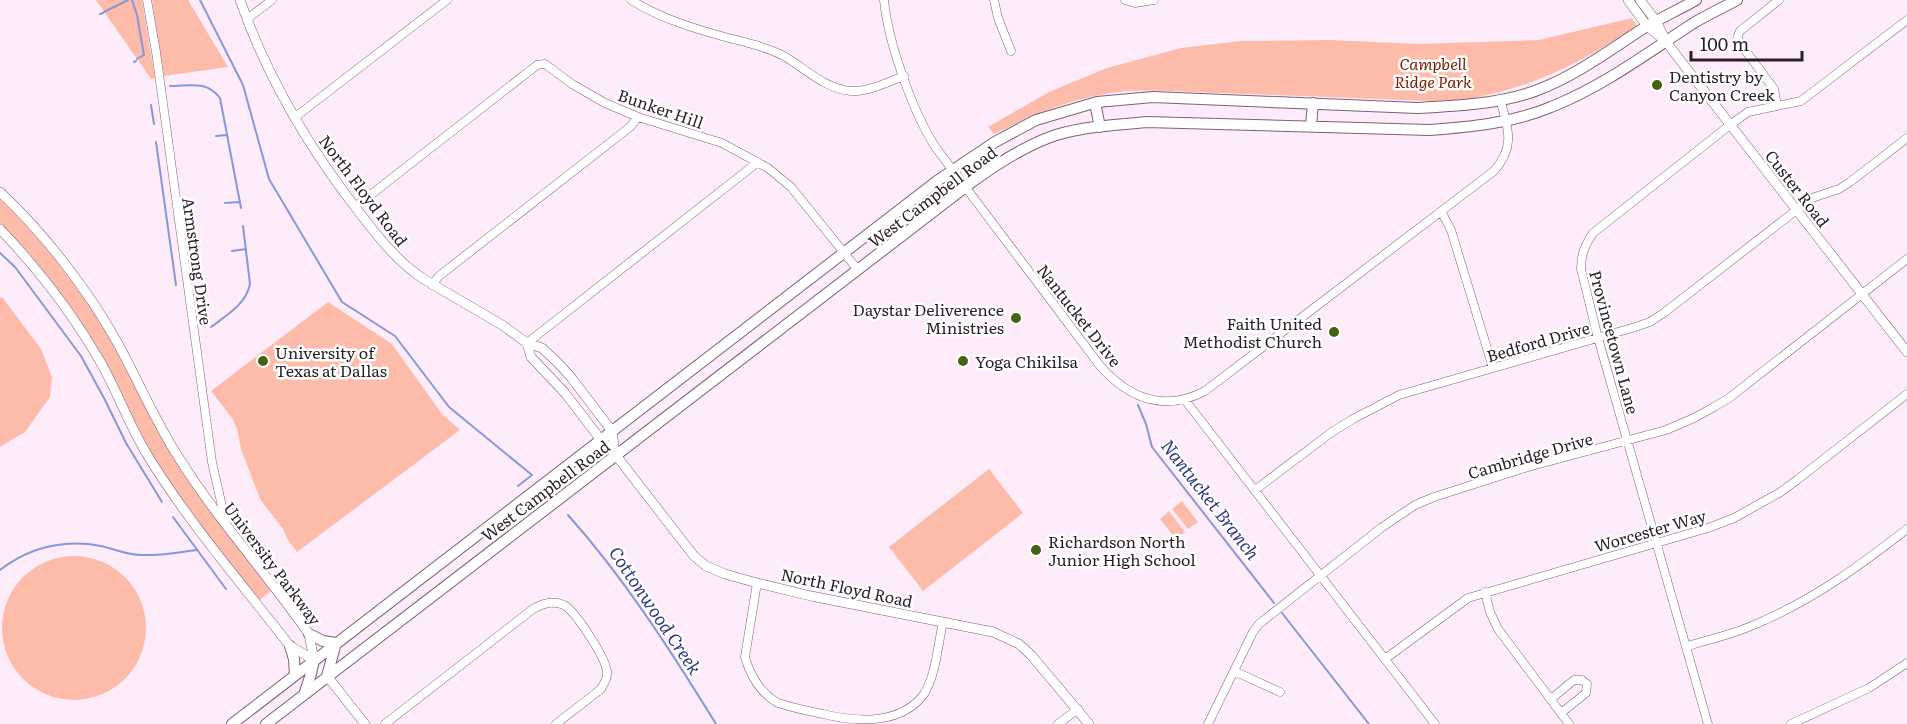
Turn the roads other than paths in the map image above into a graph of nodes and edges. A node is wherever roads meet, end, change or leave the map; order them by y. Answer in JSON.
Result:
{"nodes":[{"id":1,"x":147,"y":0,"type":"edge"},
{"id":2,"x":240,"y":0,"type":"edge"},
{"id":3,"x":272,"y":0,"type":"edge"},
{"id":4,"x":447,"y":0,"type":"edge"},
{"id":5,"x":631,"y":0,"type":"edge"},
{"id":6,"x":884,"y":0,"type":"edge"},
{"id":7,"x":994,"y":0,"type":"edge"},
{"id":8,"x":1125,"y":0,"type":"edge"},
{"id":9,"x":1154,"y":0,"type":"edge"},
{"id":10,"x":1628,"y":0,"type":"edge"},
{"id":11,"x":1640,"y":0,"type":"edge"},
{"id":12,"x":1696,"y":0,"type":"edge"},
{"id":13,"x":1737,"y":0,"type":"edge"},
{"id":14,"x":1779,"y":0,"type":"edge"},
{"id":15,"x":247,"y":19,"type":"junction"},
{"id":16,"x":1907,"y":20,"type":"edge"},
{"id":17,"x":1652,"y":24,"type":"junction"},
{"id":18,"x":1666,"y":41,"type":"junction"},
{"id":19,"x":1011,"y":51,"type":"dead end"},
{"id":20,"x":904,"y":76,"type":"junction"},
{"id":21,"x":1500,"y":99,"type":"junction"},
{"id":22,"x":1095,"y":103,"type":"junction"},
{"id":23,"x":1313,"y":103,"type":"junction"},
{"id":24,"x":1777,"y":106,"type":"junction"},
{"id":25,"x":638,"y":117,"type":"junction"},
{"id":26,"x":294,"y":118,"type":"junction"},
{"id":27,"x":1506,"y":120,"type":"junction"},
{"id":28,"x":1730,"y":124,"type":"junction"},
{"id":29,"x":1311,"y":126,"type":"junction"},
{"id":30,"x":1100,"y":127,"type":"junction"},
{"id":31,"x":1907,"y":138,"type":"edge"},
{"id":32,"x":758,"y":162,"type":"junction"},
{"id":33,"x":952,"y":170,"type":"junction"},
{"id":34,"x":965,"y":187,"type":"junction"},
{"id":35,"x":0,"y":192,"type":"edge"},
{"id":36,"x":355,"y":207,"type":"junction"},
{"id":37,"x":1797,"y":210,"type":"junction"},
{"id":38,"x":1442,"y":213,"type":"junction"},
{"id":39,"x":0,"y":229,"type":"edge"},
{"id":40,"x":844,"y":253,"type":"junction"},
{"id":41,"x":1907,"y":259,"type":"edge"},
{"id":42,"x":858,"y":270,"type":"junction"},
{"id":43,"x":432,"y":285,"type":"junction"},
{"id":44,"x":1862,"y":294,"type":"junction"},
{"id":45,"x":1598,"y":338,"type":"junction"},
{"id":46,"x":527,"y":343,"type":"junction"},
{"id":47,"x":1907,"y":352,"type":"edge"},
{"id":48,"x":697,"y":366,"type":"junction"},
{"id":49,"x":1493,"y":368,"type":"junction"},
{"id":50,"x":711,"y":383,"type":"junction"},
{"id":51,"x":1907,"y":394,"type":"edge"},
{"id":52,"x":1185,"y":400,"type":"junction"},
{"id":53,"x":612,"y":431,"type":"junction"},
{"id":54,"x":601,"y":440,"type":"junction"},
{"id":55,"x":1628,"y":441,"type":"junction"},
{"id":56,"x":615,"y":454,"type":"junction"},
{"id":57,"x":1255,"y":490,"type":"junction"},
{"id":58,"x":226,"y":525,"type":"junction"},
{"id":59,"x":1907,"y":529,"type":"edge"},
{"id":60,"x":1657,"y":543,"type":"junction"},
{"id":61,"x":1321,"y":574,"type":"junction"},
{"id":62,"x":757,"y":583,"type":"junction"},
{"id":63,"x":1485,"y":592,"type":"junction"},
{"id":64,"x":943,"y":622,"type":"junction"},
{"id":65,"x":309,"y":634,"type":"junction"},
{"id":66,"x":336,"y":643,"type":"junction"},
{"id":67,"x":290,"y":646,"type":"junction"},
{"id":68,"x":1687,"y":646,"type":"junction"},
{"id":69,"x":1385,"y":659,"type":"junction"},
{"id":70,"x":314,"y":660,"type":"junction"},
{"id":71,"x":331,"y":663,"type":"junction"},
{"id":72,"x":1907,"y":663,"type":"edge"},
{"id":73,"x":343,"y":664,"type":"junction"},
{"id":74,"x":1234,"y":671,"type":"junction"},
{"id":75,"x":311,"y":674,"type":"junction"},
{"id":76,"x":295,"y":675,"type":"junction"},
{"id":77,"x":327,"y":676,"type":"junction"},
{"id":78,"x":1280,"y":692,"type":"dead end"},
{"id":79,"x":303,"y":695,"type":"junction"},
{"id":80,"x":1551,"y":699,"type":"junction"},
{"id":81,"x":1078,"y":709,"type":"junction"},
{"id":82,"x":1561,"y":713,"type":"junction"},
{"id":83,"x":827,"y":720,"type":"edge"},
{"id":84,"x":232,"y":724,"type":"edge"},
{"id":85,"x":266,"y":724,"type":"edge"},
{"id":86,"x":365,"y":724,"type":"edge"},
{"id":87,"x":385,"y":724,"type":"edge"},
{"id":88,"x":556,"y":724,"type":"edge"},
{"id":89,"x":1058,"y":724,"type":"edge"},
{"id":90,"x":1089,"y":724,"type":"edge"},
{"id":91,"x":1208,"y":724,"type":"edge"},
{"id":92,"x":1435,"y":724,"type":"edge"},
{"id":93,"x":1569,"y":724,"type":"edge"},
{"id":94,"x":1708,"y":724,"type":"edge"},
{"id":95,"x":1791,"y":724,"type":"edge"}],
"edges":[{"from":1,"to":58,"type":"street","name":"Armstrong Drive"},
{"from":2,"to":15,"type":"street","name":"North Floyd Road"},
{"from":3,"to":15,"type":"street"},
{"from":4,"to":26,"type":"street"},
{"from":5,"to":20,"type":"street"},
{"from":6,"to":20,"type":"street","name":"Nantucket Drive"},
{"from":7,"to":19,"type":"street"},
{"from":8,"to":9,"type":"street"},
{"from":10,"to":17,"type":"street"},
{"from":11,"to":17,"type":"street"},
{"from":12,"to":17,"type":"main road","name":"West Campbell Road"},
{"from":13,"to":18,"type":"main road","name":"West Campbell Road"},
{"from":14,"to":24,"type":"street"},
{"from":15,"to":26,"type":"street","name":"North Floyd Road"},
{"from":16,"to":24,"type":"street","name":"Provincetown Lane"},
{"from":17,"to":18,"type":"street","name":"Custer Road"},
{"from":17,"to":21,"type":"main road","name":"West Campbell Road"},
{"from":18,"to":27,"type":"main road","name":"West Campbell Road"},
{"from":18,"to":28,"type":"street","name":"Custer Road"},
{"from":20,"to":33,"type":"street","name":"Nantucket Drive"},
{"from":21,"to":23,"type":"main road","name":"West Campbell Road"},
{"from":21,"to":27,"type":"street"},
{"from":22,"to":23,"type":"main road","name":"West Campbell Road"},
{"from":22,"to":30,"type":"main road"},
{"from":22,"to":33,"type":"main road","name":"West Campbell Road"},
{"from":23,"to":29,"type":"main road"},
{"from":24,"to":28,"type":"street","name":"Provincetown Lane"},
{"from":25,"to":32,"type":"street","name":"Bunker Hill"},
{"from":25,"to":36,"type":"street","name":"Bunker Hill"},
{"from":25,"to":43,"type":"street"},
{"from":26,"to":36,"type":"street","name":"North Floyd Road"},
{"from":27,"to":29,"type":"main road","name":"West Campbell Road"},
{"from":27,"to":38,"type":"street"},
{"from":28,"to":37,"type":"street","name":"Custer Road"},
{"from":28,"to":45,"type":"street","name":"Provincetown Lane"},
{"from":29,"to":30,"type":"main road","name":"West Campbell Road"},
{"from":30,"to":34,"type":"main road","name":"West Campbell Road"},
{"from":31,"to":37,"type":"street","name":"Bedford Drive"},
{"from":32,"to":40,"type":"street","name":"Bunker Hill"},
{"from":32,"to":46,"type":"street"},
{"from":33,"to":34,"type":"street","name":"Nantucket Drive"},
{"from":33,"to":40,"type":"main road","name":"West Campbell Road"},
{"from":34,"to":42,"type":"main road","name":"West Campbell Road"},
{"from":34,"to":52,"type":"street","name":"Nantucket Drive"},
{"from":35,"to":58,"type":"street","name":"University Parkway"},
{"from":36,"to":43,"type":"street","name":"North Floyd Road"},
{"from":37,"to":44,"type":"street","name":"Custer Road"},
{"from":37,"to":45,"type":"street","name":"Bedford Drive"},
{"from":38,"to":49,"type":"street"},
{"from":38,"to":52,"type":"street"},
{"from":39,"to":67,"type":"street"},
{"from":40,"to":42,"type":"street","name":"Bunker Hill"},
{"from":40,"to":48,"type":"main road","name":"West Campbell Road"},
{"from":41,"to":44,"type":"street","name":"Cambridge Drive"},
{"from":42,"to":50,"type":"main road","name":"West Campbell Road"},
{"from":43,"to":46,"type":"street","name":"North Floyd Road"},
{"from":44,"to":47,"type":"street","name":"Custer Road"},
{"from":44,"to":55,"type":"street","name":"Cambridge Drive"},
{"from":45,"to":49,"type":"street","name":"Bedford Drive"},
{"from":45,"to":55,"type":"street","name":"Provincetown Lane"},
{"from":46,"to":53,"type":"street","name":"North Floyd Road"},
{"from":46,"to":54,"type":"street","name":"North Floyd Road"},
{"from":48,"to":50,"type":"main road"},
{"from":48,"to":53,"type":"main road","name":"West Campbell Road"},
{"from":49,"to":57,"type":"street","name":"Bedford Drive"},
{"from":50,"to":56,"type":"main road","name":"West Campbell Road"},
{"from":51,"to":60,"type":"street","name":"Worcester Way"},
{"from":52,"to":57,"type":"street"},
{"from":53,"to":54,"type":"main road","name":"West Campbell Road"},
{"from":53,"to":56,"type":"street","name":"North Floyd Road"},
{"from":54,"to":56,"type":"street","name":"North Floyd Road"},
{"from":54,"to":66,"type":"main road","name":"West Campbell Road"},
{"from":55,"to":60,"type":"street","name":"Provincetown Lane"},
{"from":55,"to":61,"type":"street","name":"Cambridge Drive"},
{"from":56,"to":62,"type":"street","name":"North Floyd Road"},
{"from":56,"to":73,"type":"main road","name":"West Campbell Road"},
{"from":57,"to":61,"type":"street"},
{"from":58,"to":65,"type":"street","name":"University Parkway"},
{"from":59,"to":68,"type":"street"},
{"from":60,"to":63,"type":"street","name":"Worcester Way"},
{"from":60,"to":68,"type":"street","name":"Provincetown Lane"},
{"from":61,"to":69,"type":"street"},
{"from":61,"to":74,"type":"street","name":"Cambridge Drive"},
{"from":62,"to":64,"type":"street","name":"North Floyd Road"},
{"from":62,"to":83,"type":"street"},
{"from":63,"to":69,"type":"street","name":"Worcester Way"},
{"from":63,"to":80,"type":"street"},
{"from":64,"to":81,"type":"street","name":"North Floyd Road"},
{"from":64,"to":83,"type":"street"},
{"from":65,"to":66,"type":"main road"},
{"from":65,"to":70,"type":"street","name":"University Parkway"},
{"from":66,"to":70,"type":"main road","name":"West Campbell Road"},
{"from":66,"to":71,"type":"main road"},
{"from":67,"to":70,"type":"street"},
{"from":67,"to":76,"type":"main road"},
{"from":68,"to":94,"type":"street","name":"Provincetown Lane"},
{"from":69,"to":92,"type":"street"},
{"from":70,"to":71,"type":"main road"},
{"from":70,"to":75,"type":"main road"},
{"from":70,"to":76,"type":"main road","name":"West Campbell Road"},
{"from":71,"to":73,"type":"main road"},
{"from":71,"to":77,"type":"main road"},
{"from":72,"to":95,"type":"street"},
{"from":73,"to":77,"type":"main road","name":"West Campbell Road"},
{"from":74,"to":78,"type":"street"},
{"from":74,"to":91,"type":"street","name":"Cambridge Drive"},
{"from":75,"to":76,"type":"main road"},
{"from":75,"to":77,"type":"main road"},
{"from":75,"to":79,"type":"main road"},
{"from":76,"to":84,"type":"main road","name":"West Campbell Road"},
{"from":77,"to":79,"type":"main road","name":"West Campbell Road"},
{"from":77,"to":86,"type":"street"},
{"from":79,"to":85,"type":"main road","name":"West Campbell Road"},
{"from":80,"to":82,"type":"street"},
{"from":80,"to":82,"type":"street"},
{"from":81,"to":89,"type":"street"},
{"from":81,"to":90,"type":"street","name":"North Floyd Road"},
{"from":82,"to":93,"type":"street"},
{"from":87,"to":88,"type":"street"}]}
